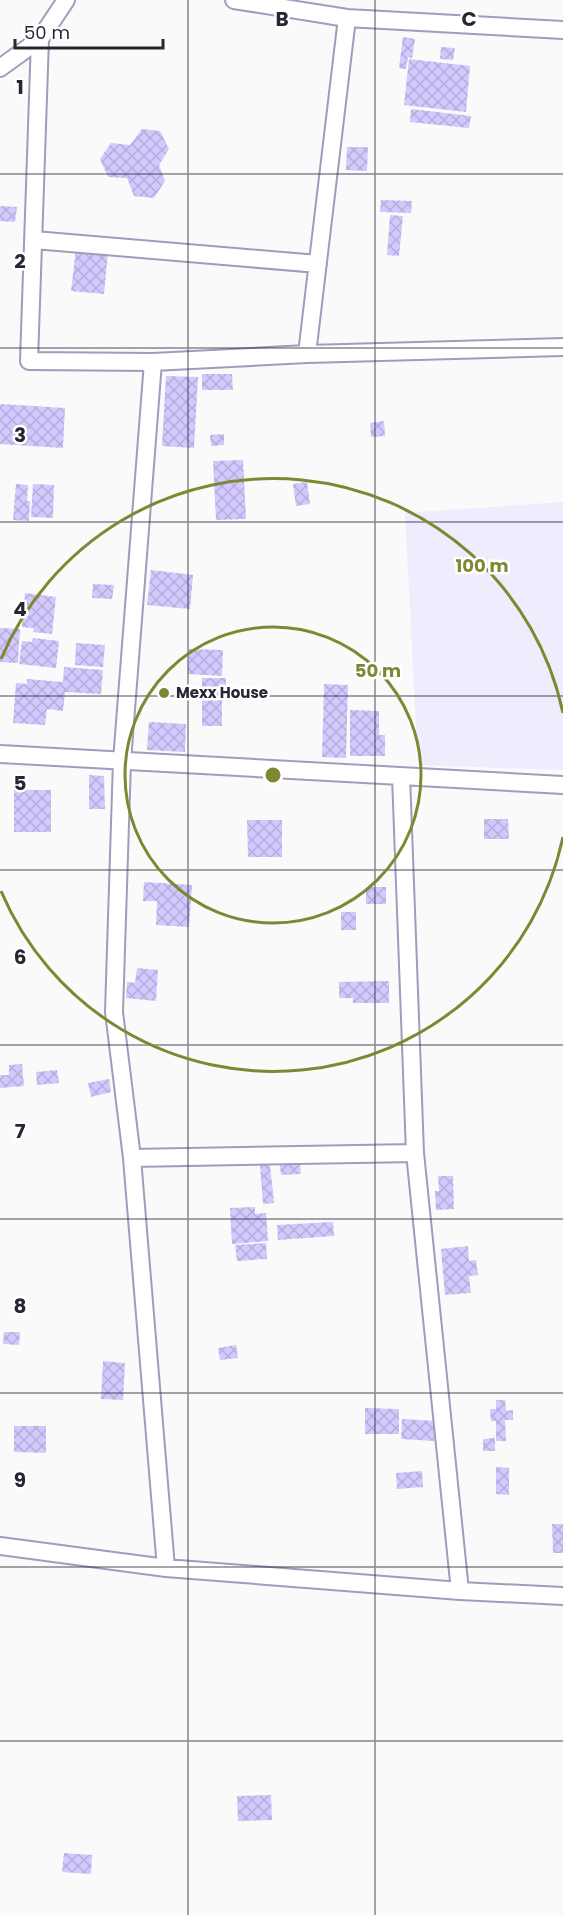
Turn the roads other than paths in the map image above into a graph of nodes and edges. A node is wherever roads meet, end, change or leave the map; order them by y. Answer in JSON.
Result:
{"nodes":[{"id":1,"x":66,"y":0,"type":"edge"},
{"id":2,"x":234,"y":0,"type":"edge"},
{"id":3,"x":347,"y":18,"type":"junction"},
{"id":4,"x":563,"y":30,"type":"edge"},
{"id":5,"x":39,"y":39,"type":"junction"},
{"id":6,"x":0,"y":68,"type":"edge"},
{"id":7,"x":34,"y":240,"type":"junction"},
{"id":8,"x":318,"y":264,"type":"junction"},
{"id":9,"x":563,"y":347,"type":"edge"},
{"id":10,"x":307,"y":354,"type":"junction"},
{"id":11,"x":153,"y":362,"type":"junction"},
{"id":12,"x":0,"y":754,"type":"edge"},
{"id":13,"x":122,"y":760,"type":"junction"},
{"id":14,"x":401,"y":776,"type":"junction"},
{"id":15,"x":563,"y":785,"type":"edge"},
{"id":16,"x":415,"y":1153,"type":"junction"},
{"id":17,"x":132,"y":1158,"type":"junction"},
{"id":18,"x":0,"y":1546,"type":"edge"},
{"id":19,"x":166,"y":1568,"type":"junction"},
{"id":20,"x":460,"y":1591,"type":"junction"},
{"id":21,"x":563,"y":1596,"type":"edge"}],
"edges":[{"from":1,"to":5,"type":"street"},
{"from":2,"to":3,"type":"street"},
{"from":3,"to":4,"type":"street"},
{"from":3,"to":8,"type":"street"},
{"from":5,"to":6,"type":"street"},
{"from":5,"to":7,"type":"street"},
{"from":7,"to":8,"type":"street"},
{"from":7,"to":11,"type":"street"},
{"from":8,"to":10,"type":"street"},
{"from":9,"to":10,"type":"street"},
{"from":10,"to":11,"type":"street"},
{"from":11,"to":13,"type":"street"},
{"from":12,"to":13,"type":"street"},
{"from":13,"to":14,"type":"street"},
{"from":13,"to":17,"type":"street"},
{"from":14,"to":15,"type":"street"},
{"from":14,"to":16,"type":"street"},
{"from":16,"to":17,"type":"street"},
{"from":16,"to":20,"type":"street"},
{"from":17,"to":19,"type":"street"},
{"from":18,"to":19,"type":"street"},
{"from":19,"to":20,"type":"street"},
{"from":20,"to":21,"type":"street"}]}
